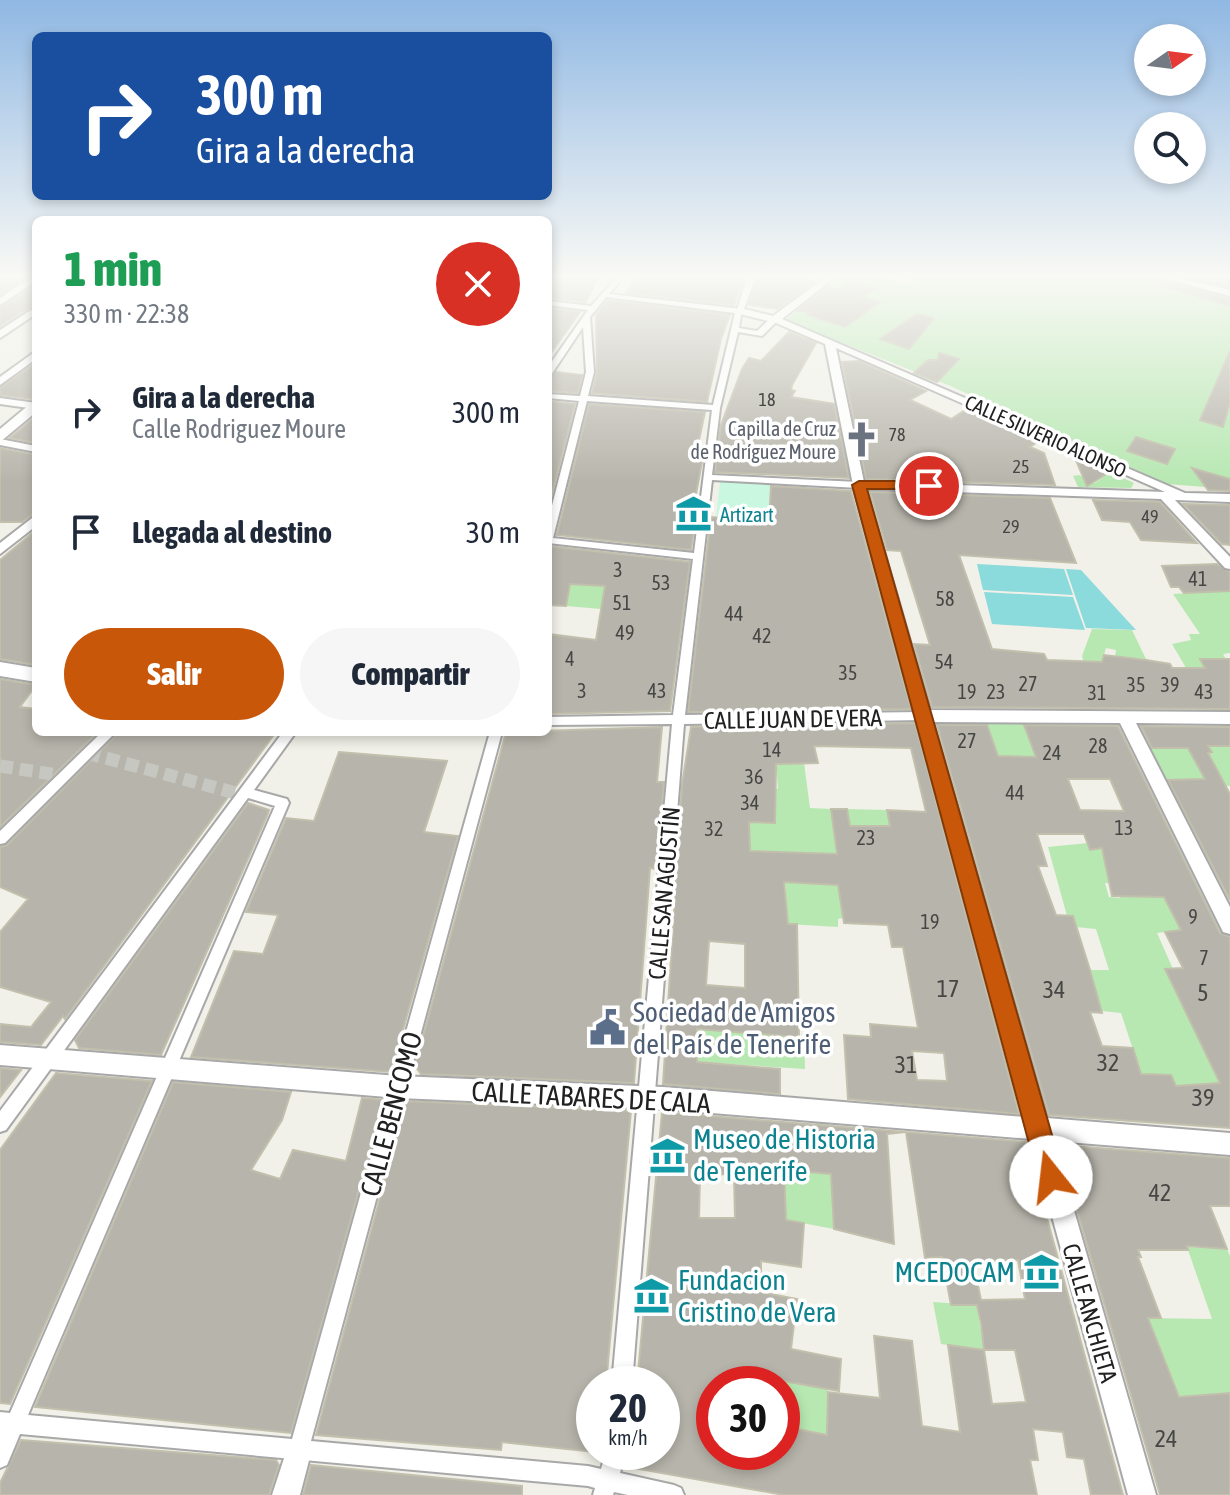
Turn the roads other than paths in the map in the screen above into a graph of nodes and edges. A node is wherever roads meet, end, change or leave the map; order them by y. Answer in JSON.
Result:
{"nodes":[{"id":1,"x":568,"y":344,"type":"edge"},
{"id":2,"x":588,"y":344,"type":"edge"},
{"id":3,"x":732,"y":344,"type":"edge"},
{"id":4,"x":830,"y":344,"type":"edge"},
{"id":5,"x":834,"y":344,"type":"edge"},
{"id":6,"x":32,"y":357,"type":"edge"},
{"id":7,"x":552,"y":367,"type":"edge"},
{"id":8,"x":0,"y":382,"type":"edge"},
{"id":9,"x":552,"y":397,"type":"edge"},
{"id":10,"x":0,"y":401,"type":"edge"},
{"id":11,"x":585,"y":401,"type":"junction"},
{"id":12,"x":32,"y":405,"type":"edge"},
{"id":13,"x":717,"y":406,"type":"junction"},
{"id":14,"x":32,"y":408,"type":"edge"},
{"id":15,"x":0,"y":440,"type":"edge"},
{"id":16,"x":32,"y":448,"type":"edge"},
{"id":17,"x":707,"y":477,"type":"junction"},
{"id":18,"x":1141,"y":478,"type":"junction"},
{"id":19,"x":859,"y":485,"type":"junction"},
{"id":20,"x":1143,"y":493,"type":"junction"},
{"id":21,"x":1173,"y":496,"type":"junction"},
{"id":22,"x":1230,"y":498,"type":"edge"},
{"id":23,"x":32,"y":522,"type":"edge"},
{"id":24,"x":552,"y":525,"type":"edge"},
{"id":25,"x":552,"y":540,"type":"edge"},
{"id":26,"x":0,"y":550,"type":"edge"},
{"id":27,"x":696,"y":556,"type":"junction"},
{"id":28,"x":1230,"y":565,"type":"edge"},
{"id":29,"x":0,"y":669,"type":"edge"},
{"id":30,"x":32,"y":674,"type":"edge"},
{"id":31,"x":922,"y":716,"type":"junction"},
{"id":32,"x":1125,"y":717,"type":"junction"},
{"id":33,"x":1230,"y":718,"type":"edge"},
{"id":34,"x":552,"y":721,"type":"edge"},
{"id":35,"x":678,"y":722,"type":"junction"},
{"id":36,"x":106,"y":736,"type":"edge"},
{"id":37,"x":287,"y":736,"type":"edge"},
{"id":38,"x":495,"y":736,"type":"edge"},
{"id":39,"x":245,"y":792,"type":"junction"},
{"id":40,"x":0,"y":839,"type":"edge"},
{"id":41,"x":1230,"y":926,"type":"edge"},
{"id":42,"x":0,"y":1055,"type":"edge"},
{"id":43,"x":48,"y":1059,"type":"junction"},
{"id":44,"x":168,"y":1069,"type":"junction"},
{"id":45,"x":399,"y":1087,"type":"junction"},
{"id":46,"x":647,"y":1098,"type":"junction"},
{"id":47,"x":0,"y":1124,"type":"edge"},
{"id":48,"x":1038,"y":1131,"type":"junction"},
{"id":49,"x":1230,"y":1144,"type":"edge"},
{"id":50,"x":624,"y":1366,"type":"edge"},
{"id":51,"x":7,"y":1423,"type":"edge"},
{"id":52,"x":299,"y":1449,"type":"junction"},
{"id":53,"x":0,"y":1458,"type":"edge"},
{"id":54,"x":605,"y":1488,"type":"edge"},
{"id":55,"x":286,"y":1495,"type":"edge"},
{"id":56,"x":674,"y":1495,"type":"edge"},
{"id":57,"x":1142,"y":1495,"type":"edge"}],
"edges":[{"from":1,"to":7,"type":"street"},
{"from":2,"to":11,"type":"street"},
{"from":3,"to":13,"type":"street","name":"CALLE SAN AGUSTÍN"},
{"from":4,"to":19,"type":"street","name":"CALLE ANCHIETA"},
{"from":5,"to":18,"type":"street","name":"CALLE SILVERIO ALONSO"},
{"from":6,"to":8,"type":"street"},
{"from":9,"to":11,"type":"street"},
{"from":10,"to":12,"type":"street"},
{"from":11,"to":13,"type":"street"},
{"from":11,"to":24,"type":"street"},
{"from":13,"to":17,"type":"street","name":"CALLE SAN AGUSTÍN"},
{"from":14,"to":15,"type":"street"},
{"from":15,"to":16,"type":"street"},
{"from":17,"to":19,"type":"street"},
{"from":17,"to":27,"type":"street","name":"CALLE SAN AGUSTÍN"},
{"from":18,"to":20,"type":"street"},
{"from":18,"to":21,"type":"street","name":"CALLE SILVERIO ALONSO"},
{"from":19,"to":20,"type":"street"},
{"from":19,"to":31,"type":"street","name":"CALLE ANCHIETA"},
{"from":20,"to":21,"type":"street"},
{"from":21,"to":22,"type":"street"},
{"from":21,"to":28,"type":"street"},
{"from":23,"to":26,"type":"street"},
{"from":25,"to":27,"type":"street"},
{"from":27,"to":35,"type":"street","name":"CALLE SAN AGUSTÍN"},
{"from":29,"to":30,"type":"street"},
{"from":31,"to":32,"type":"street","name":"CALLE JUAN DE VERA"},
{"from":31,"to":35,"type":"street","name":"CALLE JUAN DE VERA"},
{"from":31,"to":48,"type":"street","name":"CALLE ANCHIETA"},
{"from":32,"to":33,"type":"street","name":"CALLE JUAN DE VERA"},
{"from":32,"to":41,"type":"street"},
{"from":34,"to":35,"type":"street","name":"CALLE JUAN DE VERA"},
{"from":35,"to":46,"type":"street","name":"CALLE SAN AGUSTÍN"},
{"from":36,"to":40,"type":"street"},
{"from":37,"to":39,"type":"street"},
{"from":38,"to":45,"type":"street","name":"CALLE BENCOMO"},
{"from":39,"to":43,"type":"street"},
{"from":39,"to":44,"type":"street"},
{"from":42,"to":43,"type":"street","name":"CALLE TABARES DE CALA"},
{"from":43,"to":44,"type":"street","name":"CALLE TABARES DE CALA"},
{"from":43,"to":47,"type":"street"},
{"from":44,"to":45,"type":"street","name":"CALLE TABARES DE CALA"},
{"from":44,"to":51,"type":"street"},
{"from":45,"to":46,"type":"street","name":"CALLE TABARES DE CALA"},
{"from":45,"to":52,"type":"street","name":"CALLE BENCOMO"},
{"from":46,"to":48,"type":"street","name":"CALLE TABARES DE CALA"},
{"from":46,"to":50,"type":"street","name":"CALLE SAN AGUSTÍN"},
{"from":48,"to":49,"type":"street","name":"CALLE TABARES DE CALA"},
{"from":48,"to":57,"type":"street","name":"CALLE ANCHIETA"},
{"from":51,"to":52,"type":"street"},
{"from":51,"to":53,"type":"street"},
{"from":52,"to":54,"type":"street"},
{"from":52,"to":55,"type":"street","name":"CALLE BENCOMO"},
{"from":54,"to":56,"type":"street"}]}
